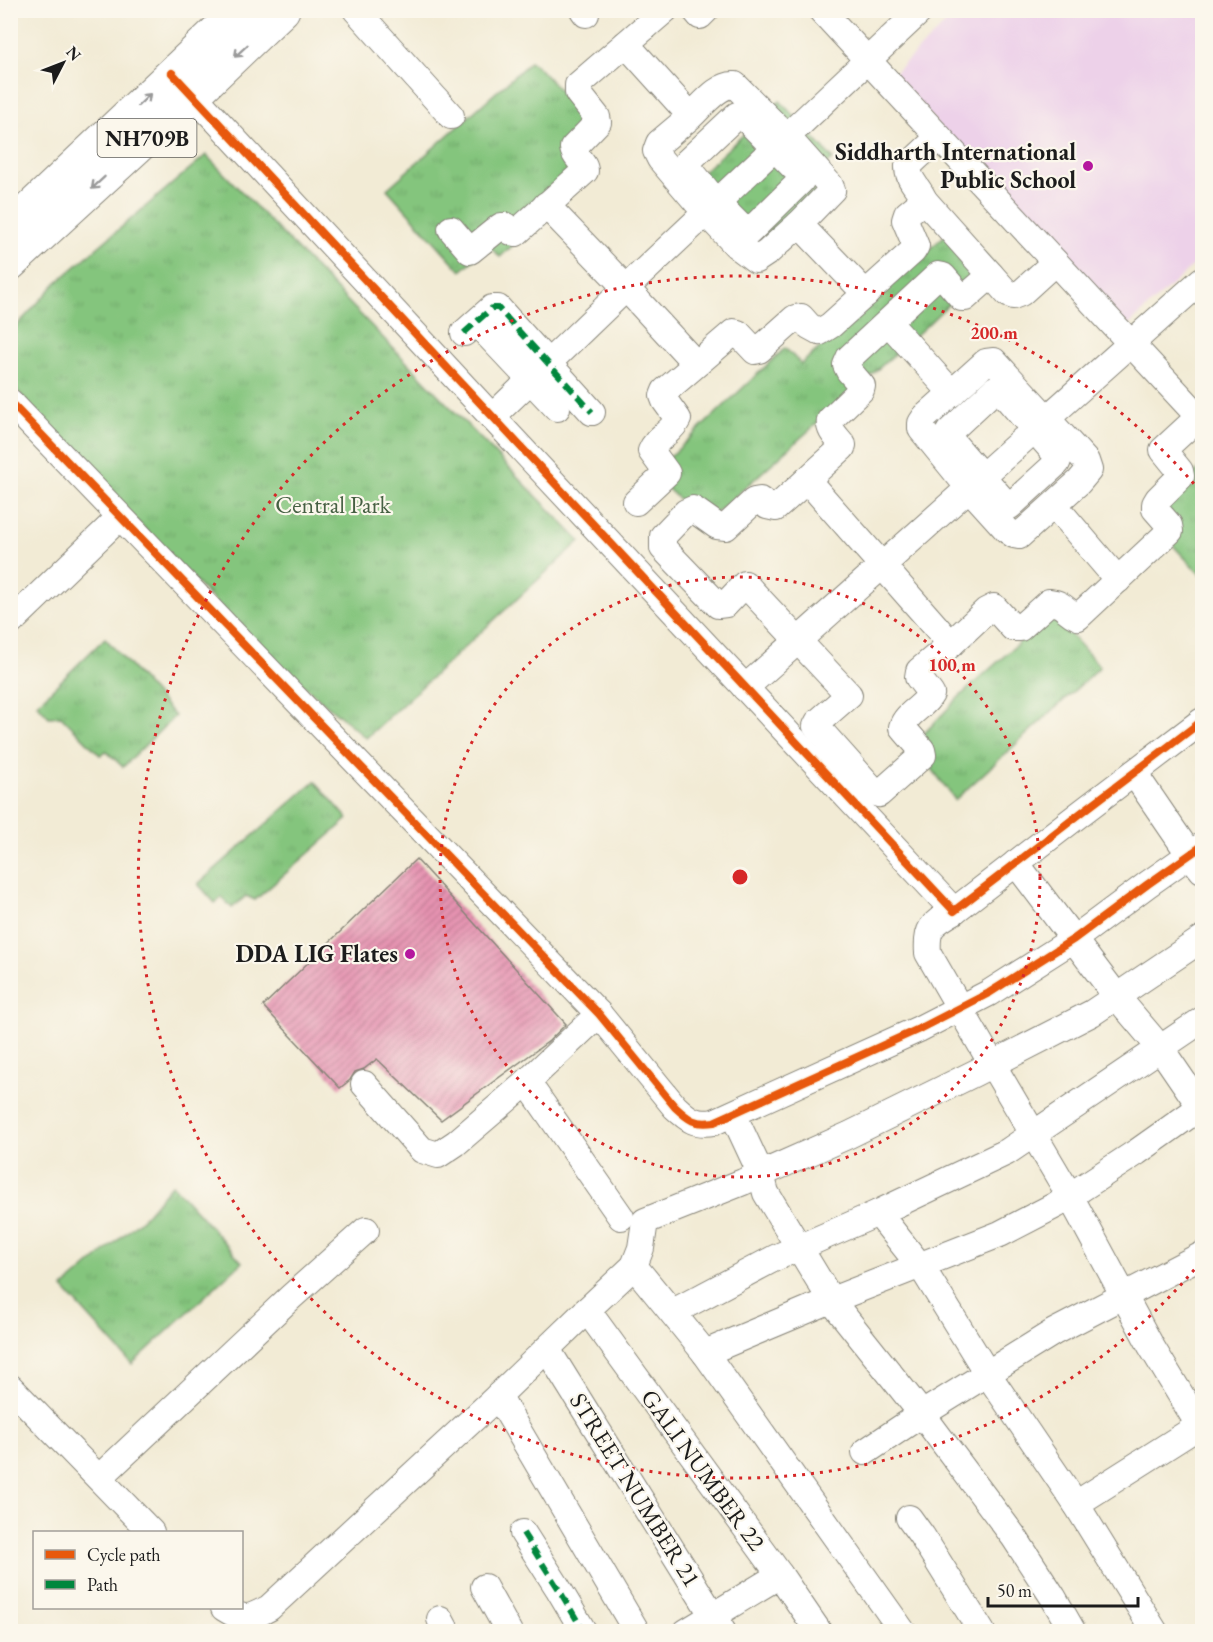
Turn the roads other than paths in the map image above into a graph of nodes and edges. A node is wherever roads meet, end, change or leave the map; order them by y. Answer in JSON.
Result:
{"nodes":[{"id":1,"x":239,"y":10,"type":"edge"},
{"id":2,"x":283,"y":10,"type":"edge"},
{"id":3,"x":356,"y":10,"type":"edge"},
{"id":4,"x":665,"y":10,"type":"edge"},
{"id":5,"x":695,"y":10,"type":"edge"},
{"id":6,"x":706,"y":10,"type":"edge"},
{"id":7,"x":821,"y":10,"type":"edge"},
{"id":8,"x":921,"y":10,"type":"edge"},
{"id":9,"x":626,"y":44,"type":"junction"},
{"id":10,"x":868,"y":61,"type":"junction"},
{"id":11,"x":183,"y":84,"type":"junction"},
{"id":12,"x":452,"y":116,"type":"dead end"},
{"id":13,"x":691,"y":117,"type":"junction"},
{"id":14,"x":939,"y":137,"type":"junction"},
{"id":15,"x":781,"y":142,"type":"junction"},
{"id":16,"x":924,"y":200,"type":"junction"},
{"id":17,"x":546,"y":205,"type":"junction"},
{"id":18,"x":711,"y":208,"type":"junction"},
{"id":19,"x":799,"y":224,"type":"junction"},
{"id":20,"x":10,"y":227,"type":"edge"},
{"id":21,"x":451,"y":229,"type":"dead end"},
{"id":22,"x":1055,"y":262,"type":"junction"},
{"id":23,"x":10,"y":264,"type":"edge"},
{"id":24,"x":991,"y":275,"type":"junction"},
{"id":25,"x":1203,"y":280,"type":"edge"},
{"id":26,"x":626,"y":288,"type":"junction"},
{"id":27,"x":866,"y":294,"type":"junction"},
{"id":28,"x":888,"y":322,"type":"junction"},
{"id":29,"x":475,"y":333,"type":"dead end"},
{"id":30,"x":1131,"y":344,"type":"junction"},
{"id":31,"x":696,"y":364,"type":"junction"},
{"id":32,"x":539,"y":371,"type":"junction"},
{"id":33,"x":952,"y":393,"type":"junction"},
{"id":34,"x":10,"y":402,"type":"edge"},
{"id":35,"x":557,"y":408,"type":"dead end"},
{"id":36,"x":592,"y":412,"type":"dead end"},
{"id":37,"x":492,"y":417,"type":"junction"},
{"id":38,"x":1202,"y":417,"type":"edge"},
{"id":39,"x":1041,"y":425,"type":"junction"},
{"id":40,"x":807,"y":480,"type":"junction"},
{"id":41,"x":975,"y":482,"type":"junction"},
{"id":42,"x":636,"y":502,"type":"dead end"},
{"id":43,"x":1054,"y":505,"type":"junction"},
{"id":44,"x":120,"y":517,"type":"junction"},
{"id":45,"x":882,"y":566,"type":"junction"},
{"id":46,"x":1118,"y":580,"type":"junction"},
{"id":47,"x":10,"y":623,"type":"edge"},
{"id":48,"x":798,"y":640,"type":"junction"},
{"id":49,"x":951,"y":644,"type":"junction"},
{"id":50,"x":745,"y":687,"type":"junction"},
{"id":51,"x":1203,"y":722,"type":"edge"},
{"id":52,"x":1134,"y":773,"type":"junction"},
{"id":53,"x":1198,"y":857,"type":"edge"},
{"id":54,"x":1016,"y":863,"type":"junction"},
{"id":55,"x":954,"y":911,"type":"junction"},
{"id":56,"x":1074,"y":939,"type":"junction"},
{"id":57,"x":1203,"y":939,"type":"edge"},
{"id":58,"x":1117,"y":997,"type":"junction"},
{"id":59,"x":961,"y":1008,"type":"junction"},
{"id":60,"x":599,"y":1014,"type":"junction"},
{"id":61,"x":1203,"y":1020,"type":"edge"},
{"id":62,"x":1161,"y":1049,"type":"junction"},
{"id":63,"x":992,"y":1064,"type":"junction"},
{"id":64,"x":527,"y":1082,"type":"junction"},
{"id":65,"x":364,"y":1084,"type":"dead end"},
{"id":66,"x":1202,"y":1108,"type":"edge"},
{"id":67,"x":734,"y":1114,"type":"junction"},
{"id":68,"x":1033,"y":1134,"type":"junction"},
{"id":69,"x":761,"y":1174,"type":"junction"},
{"id":70,"x":1070,"y":1196,"type":"junction"},
{"id":71,"x":878,"y":1213,"type":"junction"},
{"id":72,"x":621,"y":1217,"type":"dead end"},
{"id":73,"x":366,"y":1230,"type":"dead end"},
{"id":74,"x":799,"y":1248,"type":"junction"},
{"id":75,"x":1203,"y":1254,"type":"edge"},
{"id":76,"x":634,"y":1266,"type":"junction"},
{"id":77,"x":919,"y":1266,"type":"junction"},
{"id":78,"x":1125,"y":1296,"type":"junction"},
{"id":79,"x":831,"y":1300,"type":"junction"},
{"id":80,"x":587,"y":1310,"type":"junction"},
{"id":81,"x":673,"y":1312,"type":"junction"},
{"id":82,"x":547,"y":1349,"type":"junction"},
{"id":83,"x":705,"y":1353,"type":"junction"},
{"id":84,"x":987,"y":1373,"type":"junction"},
{"id":85,"x":10,"y":1387,"type":"edge"},
{"id":86,"x":498,"y":1396,"type":"junction"},
{"id":87,"x":922,"y":1414,"type":"junction"},
{"id":88,"x":1202,"y":1427,"type":"edge"},
{"id":89,"x":865,"y":1452,"type":"dead end"},
{"id":90,"x":99,"y":1478,"type":"junction"},
{"id":91,"x":1076,"y":1504,"type":"junction"},
{"id":92,"x":909,"y":1518,"type":"dead end"},
{"id":93,"x":149,"y":1531,"type":"edge"},
{"id":94,"x":523,"y":1533,"type":"dead end"},
{"id":95,"x":780,"y":1575,"type":"junction"},
{"id":96,"x":484,"y":1587,"type":"dead end"},
{"id":97,"x":226,"y":1609,"type":"edge"},
{"id":98,"x":251,"y":1624,"type":"edge"},
{"id":99,"x":718,"y":1624,"type":"edge"},
{"id":100,"x":509,"y":1632,"type":"edge"},
{"id":101,"x":584,"y":1632,"type":"edge"},
{"id":102,"x":637,"y":1632,"type":"edge"},
{"id":103,"x":686,"y":1632,"type":"edge"},
{"id":104,"x":819,"y":1632,"type":"edge"},
{"id":105,"x":903,"y":1632,"type":"edge"},
{"id":106,"x":982,"y":1632,"type":"edge"},
{"id":107,"x":1073,"y":1632,"type":"edge"},
{"id":108,"x":1155,"y":1632,"type":"edge"}],
"edges":[{"from":1,"to":11,"type":"highway","number":"NH709B"},
{"from":2,"to":11,"type":"highway","number":"NH709B","one_way":true},
{"from":3,"to":12,"type":"street"},
{"from":4,"to":9,"type":"street"},
{"from":5,"to":6,"type":"street"},
{"from":7,"to":10,"type":"street"},
{"from":8,"to":10,"type":"street"},
{"from":9,"to":13,"type":"street"},
{"from":9,"to":17,"type":"street"},
{"from":10,"to":14,"type":"street"},
{"from":10,"to":15,"type":"street"},
{"from":20,"to":11,"type":"highway","number":"NH709B","one_way":true},
{"from":11,"to":23,"type":"highway","number":"NH709B","one_way":true},
{"from":11,"to":37,"type":"street"},
{"from":13,"to":15,"type":"street"},
{"from":13,"to":18,"type":"street"},
{"from":14,"to":16,"type":"street"},
{"from":14,"to":22,"type":"street"},
{"from":15,"to":18,"type":"street"},
{"from":15,"to":18,"type":"street"},
{"from":15,"to":18,"type":"street"},
{"from":15,"to":19,"type":"street"},
{"from":16,"to":24,"type":"street"},
{"from":16,"to":27,"type":"street"},
{"from":17,"to":21,"type":"street"},
{"from":17,"to":26,"type":"street"},
{"from":18,"to":19,"type":"street"},
{"from":18,"to":26,"type":"street"},
{"from":19,"to":27,"type":"street"},
{"from":22,"to":24,"type":"street"},
{"from":22,"to":30,"type":"street"},
{"from":24,"to":28,"type":"street"},
{"from":25,"to":30,"type":"street"},
{"from":26,"to":31,"type":"street"},
{"from":26,"to":32,"type":"street"},
{"from":27,"to":31,"type":"street"},
{"from":28,"to":33,"type":"street"},
{"from":28,"to":40,"type":"street"},
{"from":29,"to":32,"type":"street"},
{"from":30,"to":38,"type":"street"},
{"from":30,"to":39,"type":"street"},
{"from":31,"to":42,"type":"street"},
{"from":32,"to":35,"type":"street"},
{"from":32,"to":36,"type":"street"},
{"from":32,"to":37,"type":"street"},
{"from":33,"to":39,"type":"street"},
{"from":33,"to":41,"type":"street"},
{"from":34,"to":44,"type":"street"},
{"from":37,"to":50,"type":"street"},
{"from":38,"to":46,"type":"street"},
{"from":39,"to":41,"type":"street"},
{"from":39,"to":41,"type":"street"},
{"from":39,"to":41,"type":"street"},
{"from":39,"to":43,"type":"street"},
{"from":40,"to":45,"type":"street"},
{"from":40,"to":48,"type":"street"},
{"from":41,"to":43,"type":"street"},
{"from":41,"to":45,"type":"street"},
{"from":43,"to":46,"type":"street"},
{"from":44,"to":47,"type":"street"},
{"from":44,"to":60,"type":"street"},
{"from":45,"to":48,"type":"street"},
{"from":45,"to":49,"type":"street"},
{"from":46,"to":49,"type":"street"},
{"from":48,"to":49,"type":"street"},
{"from":48,"to":50,"type":"street"},
{"from":50,"to":55,"type":"street"},
{"from":51,"to":52,"type":"street"},
{"from":52,"to":53,"type":"street"},
{"from":52,"to":54,"type":"street"},
{"from":53,"to":56,"type":"street"},
{"from":54,"to":55,"type":"street"},
{"from":54,"to":56,"type":"street"},
{"from":55,"to":59,"type":"street"},
{"from":56,"to":58,"type":"street"},
{"from":56,"to":59,"type":"street"},
{"from":57,"to":58,"type":"street"},
{"from":58,"to":62,"type":"street"},
{"from":58,"to":63,"type":"street"},
{"from":59,"to":63,"type":"street"},
{"from":59,"to":67,"type":"street"},
{"from":60,"to":64,"type":"street"},
{"from":60,"to":67,"type":"street"},
{"from":61,"to":62,"type":"street"},
{"from":62,"to":66,"type":"street"},
{"from":62,"to":68,"type":"street"},
{"from":63,"to":68,"type":"street"},
{"from":63,"to":69,"type":"street"},
{"from":64,"to":65,"type":"street"},
{"from":64,"to":72,"type":"street"},
{"from":66,"to":70,"type":"street"},
{"from":67,"to":69,"type":"street"},
{"from":68,"to":70,"type":"street"},
{"from":68,"to":71,"type":"street"},
{"from":69,"to":74,"type":"street"},
{"from":69,"to":76,"type":"street"},
{"from":70,"to":77,"type":"street"},
{"from":70,"to":78,"type":"street"},
{"from":71,"to":74,"type":"street"},
{"from":71,"to":77,"type":"street"},
{"from":73,"to":90,"type":"street"},
{"from":74,"to":79,"type":"street"},
{"from":74,"to":81,"type":"street"},
{"from":75,"to":78,"type":"street"},
{"from":76,"to":80,"type":"street"},
{"from":76,"to":81,"type":"street"},
{"from":77,"to":79,"type":"street"},
{"from":77,"to":84,"type":"street"},
{"from":78,"to":84,"type":"street"},
{"from":78,"to":88,"type":"street"},
{"from":79,"to":83,"type":"street"},
{"from":79,"to":87,"type":"street"},
{"from":80,"to":82,"type":"street"},
{"from":80,"to":95,"type":"street","name":"GALI NUMBER 22"},
{"from":81,"to":83,"type":"street"},
{"from":82,"to":86,"type":"street"},
{"from":82,"to":99,"type":"street","name":"STREET NUMBER 21"},
{"from":83,"to":105,"type":"street"},
{"from":84,"to":87,"type":"street"},
{"from":84,"to":91,"type":"street"},
{"from":85,"to":90,"type":"street"},
{"from":86,"to":98,"type":"street"},
{"from":86,"to":102,"type":"street"},
{"from":87,"to":89,"type":"street"},
{"from":87,"to":107,"type":"street"},
{"from":88,"to":91,"type":"street"},
{"from":90,"to":93,"type":"street"},
{"from":91,"to":108,"type":"street"},
{"from":92,"to":106,"type":"street"},
{"from":94,"to":101,"type":"street"},
{"from":95,"to":99,"type":"street"},
{"from":95,"to":104,"type":"street","name":"GALI NUMBER 22"},
{"from":96,"to":100,"type":"street"},
{"from":97,"to":98,"type":"street"},
{"from":99,"to":103,"type":"street"}]}
